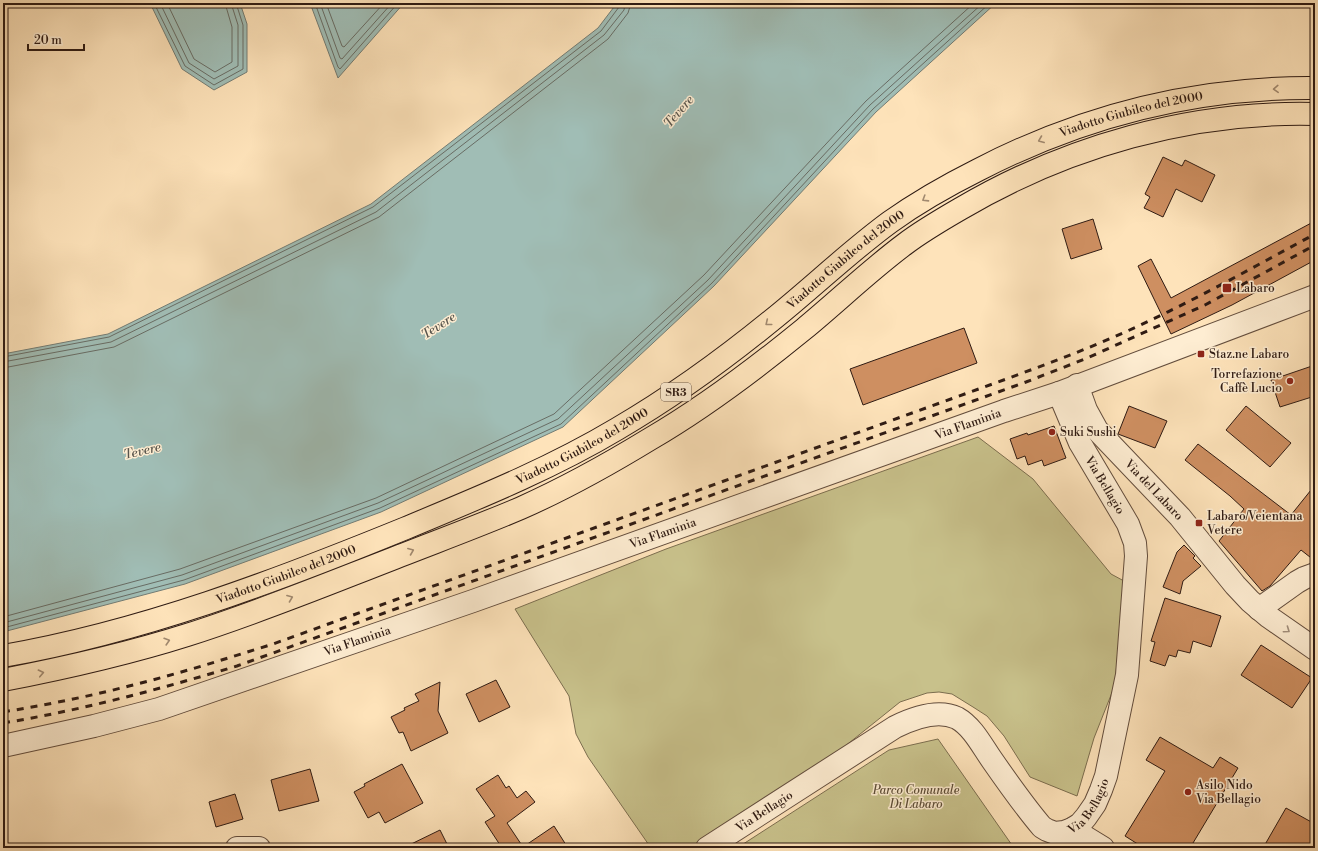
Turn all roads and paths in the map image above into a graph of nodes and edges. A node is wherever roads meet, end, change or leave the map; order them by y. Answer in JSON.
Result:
{"nodes":[{"id":1,"x":1315,"y":88,"type":"edge"},
{"id":2,"x":1315,"y":114,"type":"edge"},
{"id":3,"x":1315,"y":296,"type":"edge"},
{"id":4,"x":1068,"y":389,"type":"junction"},
{"id":5,"x":1315,"y":574,"type":"edge"},
{"id":6,"x":1259,"y":609,"type":"junction"},
{"id":7,"x":1315,"y":650,"type":"edge"},
{"id":8,"x":3,"y":656,"type":"edge"},
{"id":9,"x":3,"y":680,"type":"edge"},
{"id":10,"x":3,"y":746,"type":"edge"},
{"id":11,"x":1062,"y":839,"type":"edge"},
{"id":12,"x":236,"y":848,"type":"edge"},
{"id":13,"x":259,"y":848,"type":"edge"},
{"id":14,"x":707,"y":848,"type":"edge"},
{"id":15,"x":1104,"y":848,"type":"edge"}],
"edges":[{"from":1,"to":8,"type":"highway","name":"Viadotto Giubileo del 2000","number":"SR3","one_way":true},
{"from":9,"to":2,"type":"highway","name":"Viadotto Giubileo del 2000","number":"SR3","one_way":true},
{"from":3,"to":4,"type":"street","name":"Via Flaminia"},
{"from":4,"to":6,"type":"street","name":"Via del Labaro"},
{"from":4,"to":10,"type":"street","name":"Via Flaminia"},
{"from":4,"to":11,"type":"street","name":"Via Bellagio"},
{"from":5,"to":6,"type":"street"},
{"from":6,"to":7,"type":"street","name":"Via del Labaro","one_way":true},
{"from":11,"to":14,"type":"street","name":"Via Bellagio"},
{"from":11,"to":15,"type":"street"},
{"from":12,"to":13,"type":"street"}]}
